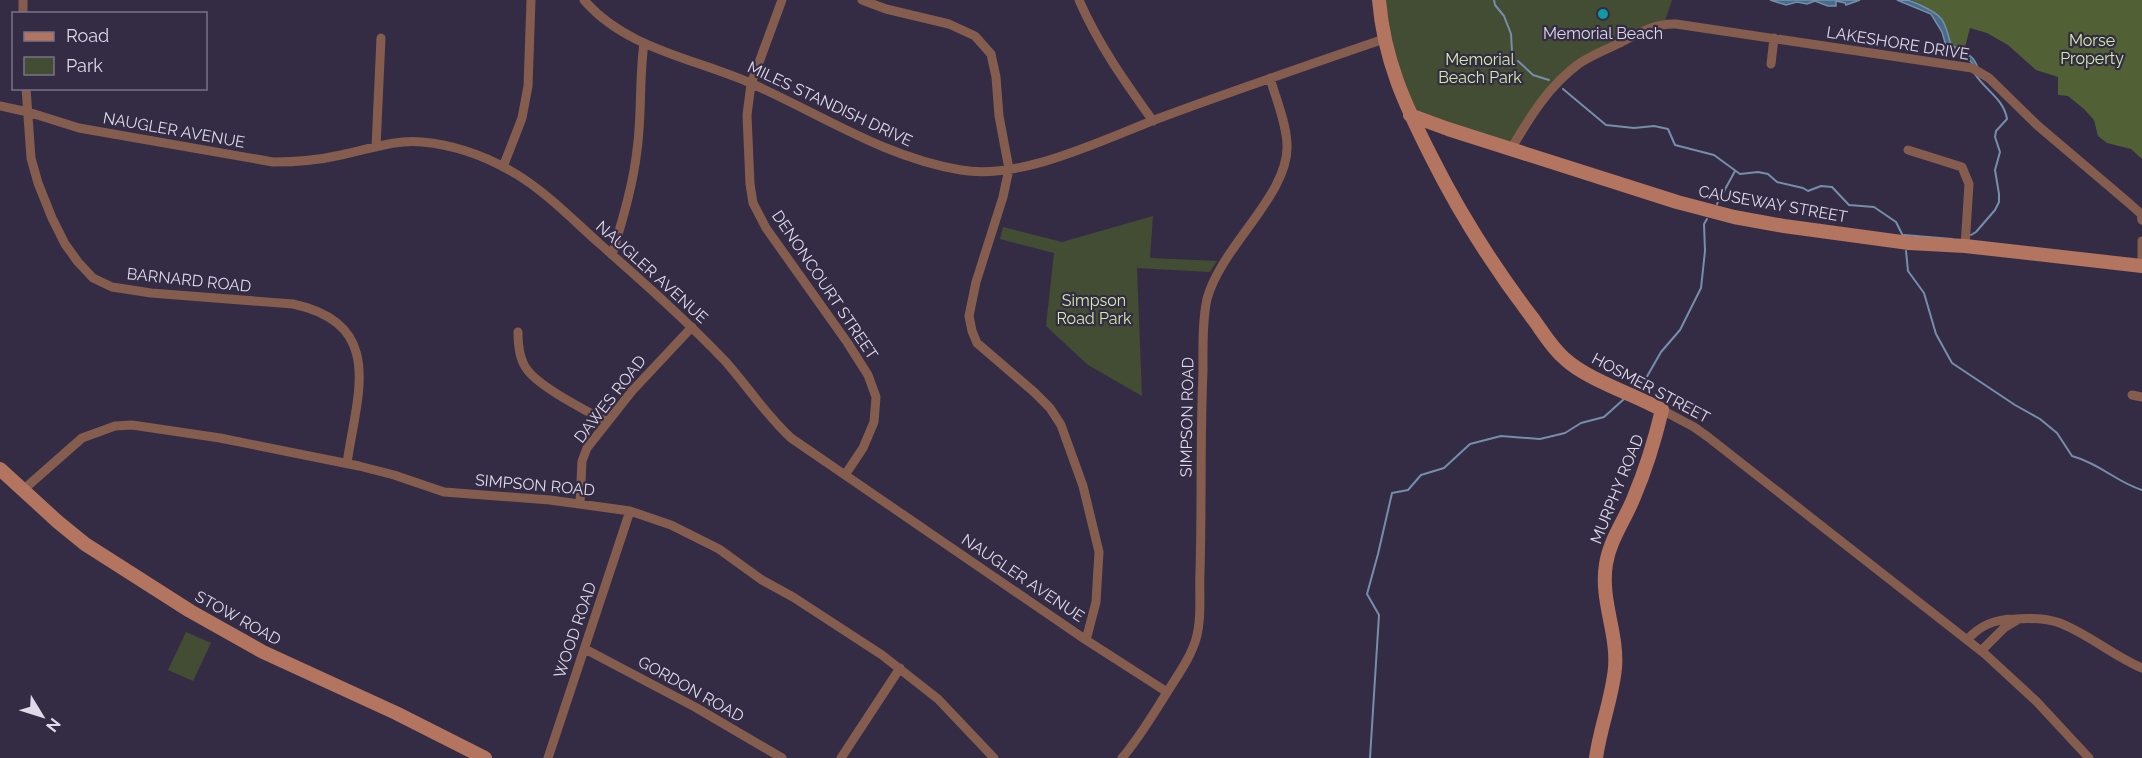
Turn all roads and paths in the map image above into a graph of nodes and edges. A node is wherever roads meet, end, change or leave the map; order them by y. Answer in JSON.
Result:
{"nodes":[{"id":1,"x":531,"y":0,"type":"edge"},
{"id":2,"x":584,"y":0,"type":"edge"},
{"id":3,"x":782,"y":0,"type":"edge"},
{"id":4,"x":862,"y":0,"type":"edge"},
{"id":5,"x":1079,"y":0,"type":"edge"},
{"id":6,"x":1379,"y":0,"type":"edge"},
{"id":7,"x":381,"y":38,"type":"dead end"},
{"id":8,"x":1774,"y":38,"type":"junction"},
{"id":9,"x":1384,"y":39,"type":"junction"},
{"id":10,"x":644,"y":43,"type":"junction"},
{"id":11,"x":1771,"y":64,"type":"dead end"},
{"id":12,"x":1270,"y":78,"type":"junction"},
{"id":13,"x":752,"y":84,"type":"junction"},
{"id":14,"x":26,"y":90,"type":"edge"},
{"id":15,"x":0,"y":106,"type":"edge"},
{"id":16,"x":28,"y":112,"type":"junction"},
{"id":17,"x":1410,"y":115,"type":"junction"},
{"id":18,"x":1153,"y":121,"type":"junction"},
{"id":19,"x":376,"y":147,"type":"junction"},
{"id":20,"x":1511,"y":149,"type":"junction"},
{"id":21,"x":1908,"y":150,"type":"dead end"},
{"id":22,"x":503,"y":167,"type":"junction"},
{"id":23,"x":1009,"y":169,"type":"junction"},
{"id":24,"x":2142,"y":220,"type":"edge"},
{"id":25,"x":2142,"y":241,"type":"edge"},
{"id":26,"x":1965,"y":246,"type":"junction"},
{"id":27,"x":612,"y":255,"type":"junction"},
{"id":28,"x":2142,"y":266,"type":"edge"},
{"id":29,"x":692,"y":327,"type":"junction"},
{"id":30,"x":518,"y":332,"type":"dead end"},
{"id":31,"x":1662,"y":410,"type":"junction"},
{"id":32,"x":607,"y":422,"type":"junction"},
{"id":33,"x":347,"y":463,"type":"junction"},
{"id":34,"x":0,"y":469,"type":"edge"},
{"id":35,"x":845,"y":475,"type":"junction"},
{"id":36,"x":23,"y":490,"type":"junction"},
{"id":37,"x":579,"y":503,"type":"junction"},
{"id":38,"x":630,"y":511,"type":"junction"},
{"id":39,"x":2019,"y":619,"type":"junction"},
{"id":40,"x":1086,"y":640,"type":"junction"},
{"id":41,"x":1966,"y":640,"type":"junction"},
{"id":42,"x":585,"y":649,"type":"junction"},
{"id":43,"x":1981,"y":651,"type":"junction"},
{"id":44,"x":900,"y":668,"type":"junction"},
{"id":45,"x":2142,"y":668,"type":"edge"},
{"id":46,"x":1167,"y":692,"type":"junction"},
{"id":47,"x":485,"y":758,"type":"edge"},
{"id":48,"x":548,"y":758,"type":"edge"},
{"id":49,"x":782,"y":758,"type":"edge"},
{"id":50,"x":841,"y":758,"type":"edge"},
{"id":51,"x":994,"y":758,"type":"edge"},
{"id":52,"x":1122,"y":758,"type":"edge"},
{"id":53,"x":1596,"y":758,"type":"edge"},
{"id":54,"x":2089,"y":758,"type":"edge"}],
"edges":[{"from":1,"to":22,"type":"street"},
{"from":2,"to":10,"type":"street","name":"MILES STANDISH DRIVE"},
{"from":3,"to":13,"type":"street","name":"DENONCOURT STREET"},
{"from":4,"to":23,"type":"street"},
{"from":5,"to":18,"type":"street"},
{"from":6,"to":9,"type":"street","name":"HOSMER STREET"},
{"from":7,"to":19,"type":"street"},
{"from":8,"to":11,"type":"street"},
{"from":8,"to":20,"type":"street","name":"LAKESHORE DRIVE"},
{"from":8,"to":24,"type":"street","name":"LAKESHORE DRIVE"},
{"from":9,"to":12,"type":"street","name":"MILES STANDISH DRIVE"},
{"from":9,"to":17,"type":"street","name":"HOSMER STREET"},
{"from":10,"to":13,"type":"street","name":"MILES STANDISH DRIVE"},
{"from":10,"to":27,"type":"street"},
{"from":12,"to":18,"type":"street","name":"MILES STANDISH DRIVE"},
{"from":12,"to":46,"type":"street","name":"SIMPSON ROAD"},
{"from":13,"to":23,"type":"street","name":"MILES STANDISH DRIVE"},
{"from":13,"to":35,"type":"street","name":"DENONCOURT STREET"},
{"from":14,"to":16,"type":"street","name":"BARNARD ROAD"},
{"from":15,"to":16,"type":"street","name":"NAUGLER AVENUE"},
{"from":16,"to":19,"type":"street","name":"NAUGLER AVENUE"},
{"from":16,"to":33,"type":"street","name":"BARNARD ROAD"},
{"from":17,"to":20,"type":"street","name":"CAUSEWAY STREET"},
{"from":17,"to":31,"type":"street","name":"HOSMER STREET"},
{"from":18,"to":23,"type":"street","name":"MILES STANDISH DRIVE"},
{"from":19,"to":22,"type":"street","name":"NAUGLER AVENUE"},
{"from":20,"to":26,"type":"street","name":"CAUSEWAY STREET"},
{"from":21,"to":26,"type":"street"},
{"from":22,"to":27,"type":"street","name":"NAUGLER AVENUE"},
{"from":23,"to":40,"type":"street"},
{"from":25,"to":28,"type":"street"},
{"from":26,"to":28,"type":"street","name":"CAUSEWAY STREET"},
{"from":27,"to":29,"type":"street","name":"NAUGLER AVENUE"},
{"from":29,"to":32,"type":"street","name":"DAWES ROAD"},
{"from":29,"to":35,"type":"street","name":"NAUGLER AVENUE"},
{"from":30,"to":32,"type":"street"},
{"from":31,"to":41,"type":"street","name":"HOSMER STREET"},
{"from":31,"to":53,"type":"street","name":"MURPHY ROAD"},
{"from":32,"to":37,"type":"street","name":"DAWES ROAD"},
{"from":33,"to":36,"type":"street","name":"SIMPSON ROAD"},
{"from":33,"to":37,"type":"street","name":"SIMPSON ROAD"},
{"from":34,"to":36,"type":"street","name":"STOW ROAD"},
{"from":35,"to":40,"type":"street","name":"NAUGLER AVENUE"},
{"from":36,"to":47,"type":"street","name":"STOW ROAD"},
{"from":37,"to":38,"type":"street","name":"SIMPSON ROAD"},
{"from":38,"to":42,"type":"street","name":"WOOD ROAD"},
{"from":38,"to":44,"type":"street","name":"SIMPSON ROAD"},
{"from":39,"to":41,"type":"street"},
{"from":39,"to":43,"type":"street"},
{"from":39,"to":45,"type":"street"},
{"from":40,"to":46,"type":"street","name":"NAUGLER AVENUE"},
{"from":41,"to":43,"type":"street","name":"HOSMER STREET"},
{"from":42,"to":48,"type":"street","name":"WOOD ROAD"},
{"from":42,"to":49,"type":"street","name":"GORDON ROAD"},
{"from":43,"to":54,"type":"street","name":"HOSMER STREET"},
{"from":44,"to":50,"type":"street"},
{"from":44,"to":51,"type":"street","name":"SIMPSON ROAD"},
{"from":46,"to":52,"type":"street","name":"SIMPSON ROAD"}]}
